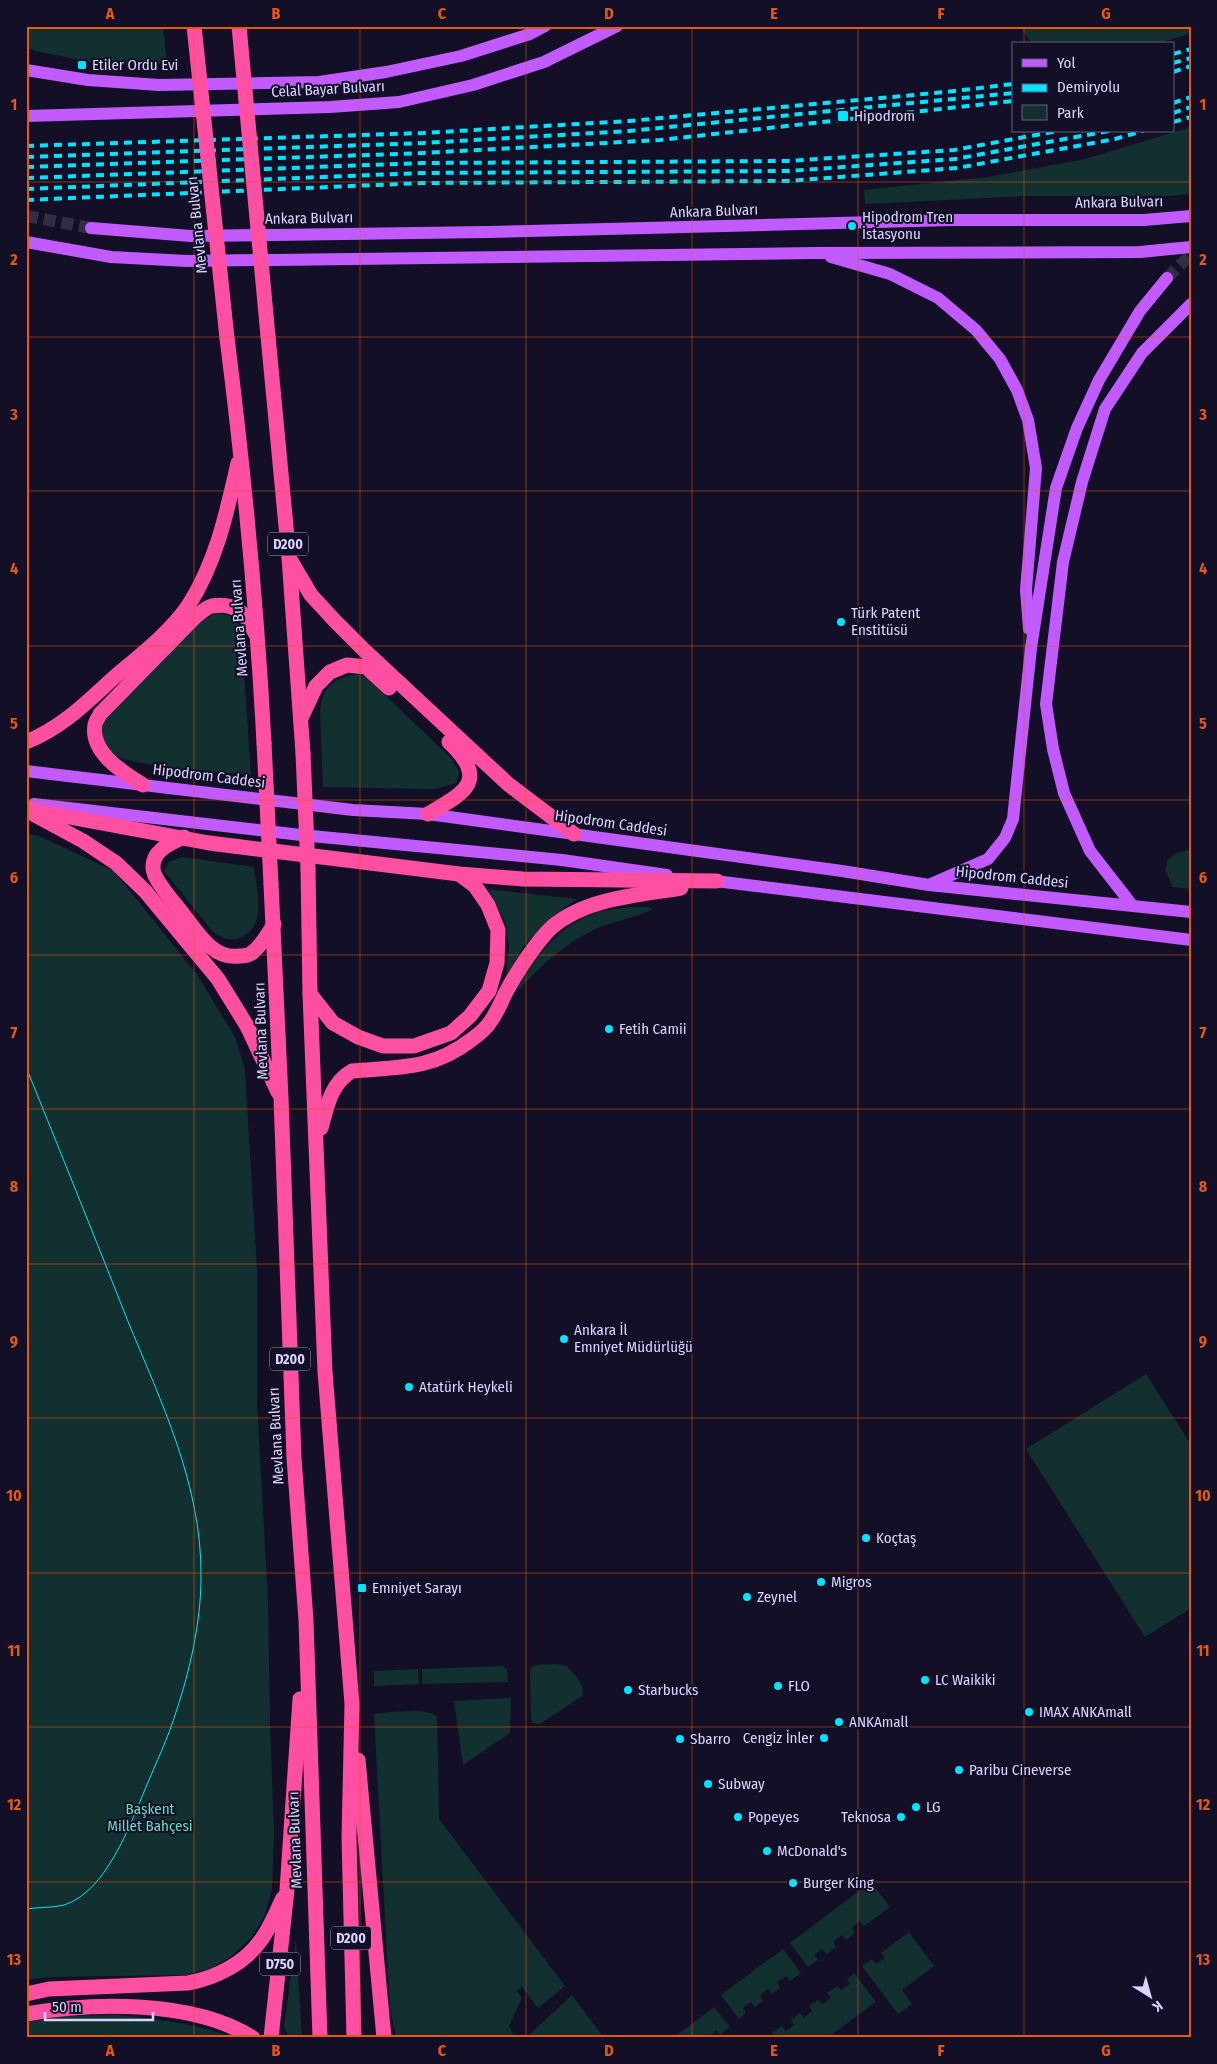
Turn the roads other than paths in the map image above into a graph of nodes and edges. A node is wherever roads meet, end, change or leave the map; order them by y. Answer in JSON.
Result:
{"nodes":[{"id":1,"x":194,"y":26,"type":"edge"},
{"id":2,"x":239,"y":26,"type":"edge"},
{"id":3,"x":545,"y":26,"type":"edge"},
{"id":4,"x":617,"y":26,"type":"edge"},
{"id":5,"x":26,"y":70,"type":"edge"},
{"id":6,"x":26,"y":116,"type":"edge"},
{"id":7,"x":1191,"y":216,"type":"edge"},
{"id":8,"x":90,"y":228,"type":"tunnel mouth"},
{"id":9,"x":26,"y":242,"type":"edge"},
{"id":10,"x":1191,"y":247,"type":"edge"},
{"id":11,"x":816,"y":253,"type":"junction"},
{"id":12,"x":1167,"y":278,"type":"tunnel mouth"},
{"id":13,"x":1191,"y":304,"type":"edge"},
{"id":14,"x":241,"y":449,"type":"junction"},
{"id":15,"x":289,"y":558,"type":"junction"},
{"id":16,"x":259,"y":642,"type":"junction"},
{"id":17,"x":1031,"y":648,"type":"junction"},
{"id":18,"x":301,"y":718,"type":"junction"},
{"id":19,"x":26,"y":742,"type":"edge"},
{"id":20,"x":26,"y":771,"type":"edge"},
{"id":21,"x":143,"y":785,"type":"junction"},
{"id":22,"x":26,"y":803,"type":"edge"},
{"id":23,"x":26,"y":810,"type":"edge"},
{"id":24,"x":428,"y":814,"type":"junction"},
{"id":25,"x":574,"y":834,"type":"junction"},
{"id":26,"x":184,"y":837,"type":"junction"},
{"id":27,"x":459,"y":874,"type":"junction"},
{"id":28,"x":717,"y":881,"type":"junction"},
{"id":29,"x":929,"y":885,"type":"junction"},
{"id":30,"x":1132,"y":905,"type":"junction"},
{"id":31,"x":1191,"y":912,"type":"edge"},
{"id":32,"x":274,"y":924,"type":"junction"},
{"id":33,"x":1191,"y":940,"type":"edge"},
{"id":34,"x":310,"y":994,"type":"junction"},
{"id":35,"x":281,"y":1098,"type":"junction"},
{"id":36,"x":317,"y":1139,"type":"junction"},
{"id":37,"x":306,"y":1620,"type":"junction"},
{"id":38,"x":352,"y":1704,"type":"junction"},
{"id":39,"x":313,"y":1842,"type":"joint"},
{"id":40,"x":287,"y":1890,"type":"junction"},
{"id":41,"x":26,"y":1994,"type":"edge"},
{"id":42,"x":380,"y":2005,"type":"junction"},
{"id":43,"x":26,"y":2014,"type":"edge"},
{"id":44,"x":253,"y":2038,"type":"edge"},
{"id":45,"x":271,"y":2038,"type":"edge"},
{"id":46,"x":320,"y":2038,"type":"edge"},
{"id":47,"x":354,"y":2038,"type":"edge"},
{"id":48,"x":384,"y":2038,"type":"edge"},
{"id":49,"x":389,"y":2038,"type":"edge"}],
"edges":[{"from":1,"to":14,"type":"highway","name":"Mevlana Bulvarı","number":"D200","bridge":true},
{"from":2,"to":15,"type":"highway","number":"D200","bridge":true},
{"from":3,"to":5,"type":"main road","name":"Celal Bayar Bulvarı"},
{"from":4,"to":6,"type":"main road","name":"Celal Bayar Bulvarı"},
{"from":7,"to":8,"type":"main road","name":"Ankara Bulvarı"},
{"from":9,"to":11,"type":"main road"},
{"from":10,"to":11,"type":"main road"},
{"from":11,"to":17,"type":"main road"},
{"from":12,"to":17,"type":"main road"},
{"from":13,"to":30,"type":"main road"},
{"from":14,"to":16,"type":"highway","name":"Mevlana Bulvarı","number":"D200"},
{"from":14,"to":19,"type":"highway"},
{"from":15,"to":18,"type":"highway","number":"D200"},
{"from":15,"to":25,"type":"highway"},
{"from":16,"to":21,"type":"highway"},
{"from":16,"to":32,"type":"highway","name":"Mevlana Bulvarı","number":"D200","bridge":true},
{"from":17,"to":29,"type":"main road"},
{"from":18,"to":24,"type":"highway"},
{"from":18,"to":34,"type":"highway","number":"D200","bridge":true},
{"from":20,"to":21,"type":"main road","name":"Hipodrom Caddesi"},
{"from":21,"to":24,"type":"main road","name":"Hipodrom Caddesi"},
{"from":22,"to":28,"type":"main road"},
{"from":23,"to":26,"type":"highway"},
{"from":23,"to":35,"type":"highway"},
{"from":24,"to":25,"type":"main road","name":"Hipodrom Caddesi"},
{"from":25,"to":29,"type":"main road","name":"Hipodrom Caddesi"},
{"from":26,"to":27,"type":"highway"},
{"from":26,"to":32,"type":"highway"},
{"from":27,"to":28,"type":"highway"},
{"from":27,"to":34,"type":"highway"},
{"from":28,"to":33,"type":"main road"},
{"from":28,"to":36,"type":"highway"},
{"from":29,"to":30,"type":"main road","name":"Hipodrom Caddesi"},
{"from":30,"to":31,"type":"main road","name":"Hipodrom Caddesi"},
{"from":32,"to":35,"type":"highway","name":"Mevlana Bulvarı","number":"D200"},
{"from":34,"to":36,"type":"highway","number":"D200"},
{"from":35,"to":37,"type":"highway","name":"Mevlana Bulvarı","number":"D200"},
{"from":36,"to":38,"type":"highway","number":"D200"},
{"from":37,"to":39,"type":"highway","name":"Mevlana Bulvarı","number":"D200"},
{"from":37,"to":40,"type":"highway"},
{"from":38,"to":42,"type":"highway"},
{"from":38,"to":47,"type":"highway","number":"D200"},
{"from":39,"to":46,"type":"highway","name":"Mevlana Bulvarı","number":"D750"},
{"from":40,"to":41,"type":"highway"},
{"from":40,"to":45,"type":"highway","number":"D750"},
{"from":42,"to":48,"type":"highway"},
{"from":42,"to":49,"type":"highway"},
{"from":43,"to":44,"type":"highway"}]}
